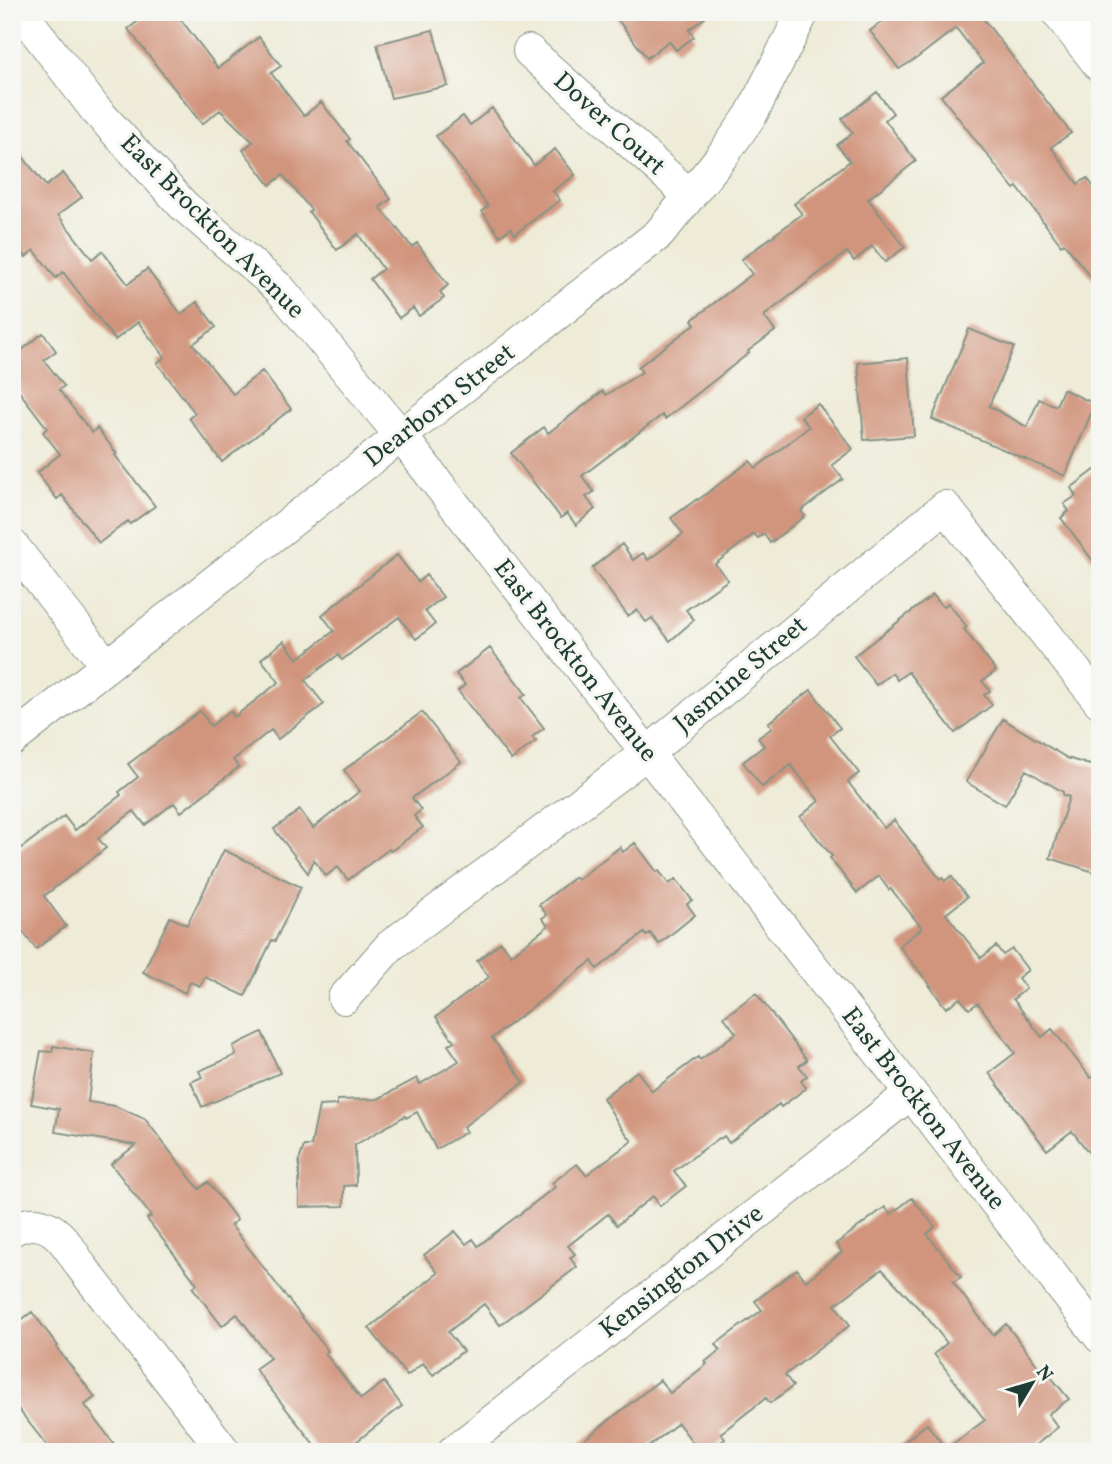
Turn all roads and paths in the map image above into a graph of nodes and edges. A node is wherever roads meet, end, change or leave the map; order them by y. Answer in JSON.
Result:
{"nodes":[{"id":1,"x":21,"y":12,"type":"edge"},
{"id":2,"x":803,"y":12,"type":"edge"},
{"id":3,"x":1057,"y":12,"type":"edge"},
{"id":4,"x":529,"y":51,"type":"dead end"},
{"id":5,"x":1100,"y":66,"type":"edge"},
{"id":6,"x":690,"y":196,"type":"junction"},
{"id":7,"x":401,"y":436,"type":"junction"},
{"id":8,"x":12,"y":545,"type":"edge"},
{"id":9,"x":107,"y":666,"type":"junction"},
{"id":10,"x":1100,"y":702,"type":"edge"},
{"id":11,"x":12,"y":740,"type":"edge"},
{"id":12,"x":647,"y":753,"type":"junction"},
{"id":13,"x":344,"y":998,"type":"dead end"},
{"id":14,"x":911,"y":1093,"type":"junction"},
{"id":15,"x":12,"y":1230,"type":"edge"},
{"id":16,"x":1100,"y":1337,"type":"edge"},
{"id":17,"x":225,"y":1452,"type":"edge"},
{"id":18,"x":453,"y":1452,"type":"edge"}],
"edges":[{"from":1,"to":7,"type":"street","name":"East Brockton Avenue"},
{"from":2,"to":6,"type":"street","name":"Dearborn Street"},
{"from":3,"to":5,"type":"street"},
{"from":4,"to":6,"type":"street","name":"Dover Court"},
{"from":6,"to":7,"type":"street","name":"Dearborn Street"},
{"from":7,"to":9,"type":"street","name":"Dearborn Street"},
{"from":7,"to":12,"type":"street","name":"East Brockton Avenue"},
{"from":8,"to":9,"type":"street"},
{"from":9,"to":11,"type":"street","name":"Dearborn Street"},
{"from":10,"to":12,"type":"street","name":"Jasmine Street"},
{"from":12,"to":13,"type":"street","name":"Jasmine Street"},
{"from":12,"to":14,"type":"street","name":"East Brockton Avenue"},
{"from":14,"to":16,"type":"street","name":"East Brockton Avenue"},
{"from":14,"to":18,"type":"street","name":"Kensington Drive"},
{"from":15,"to":17,"type":"street"}]}
